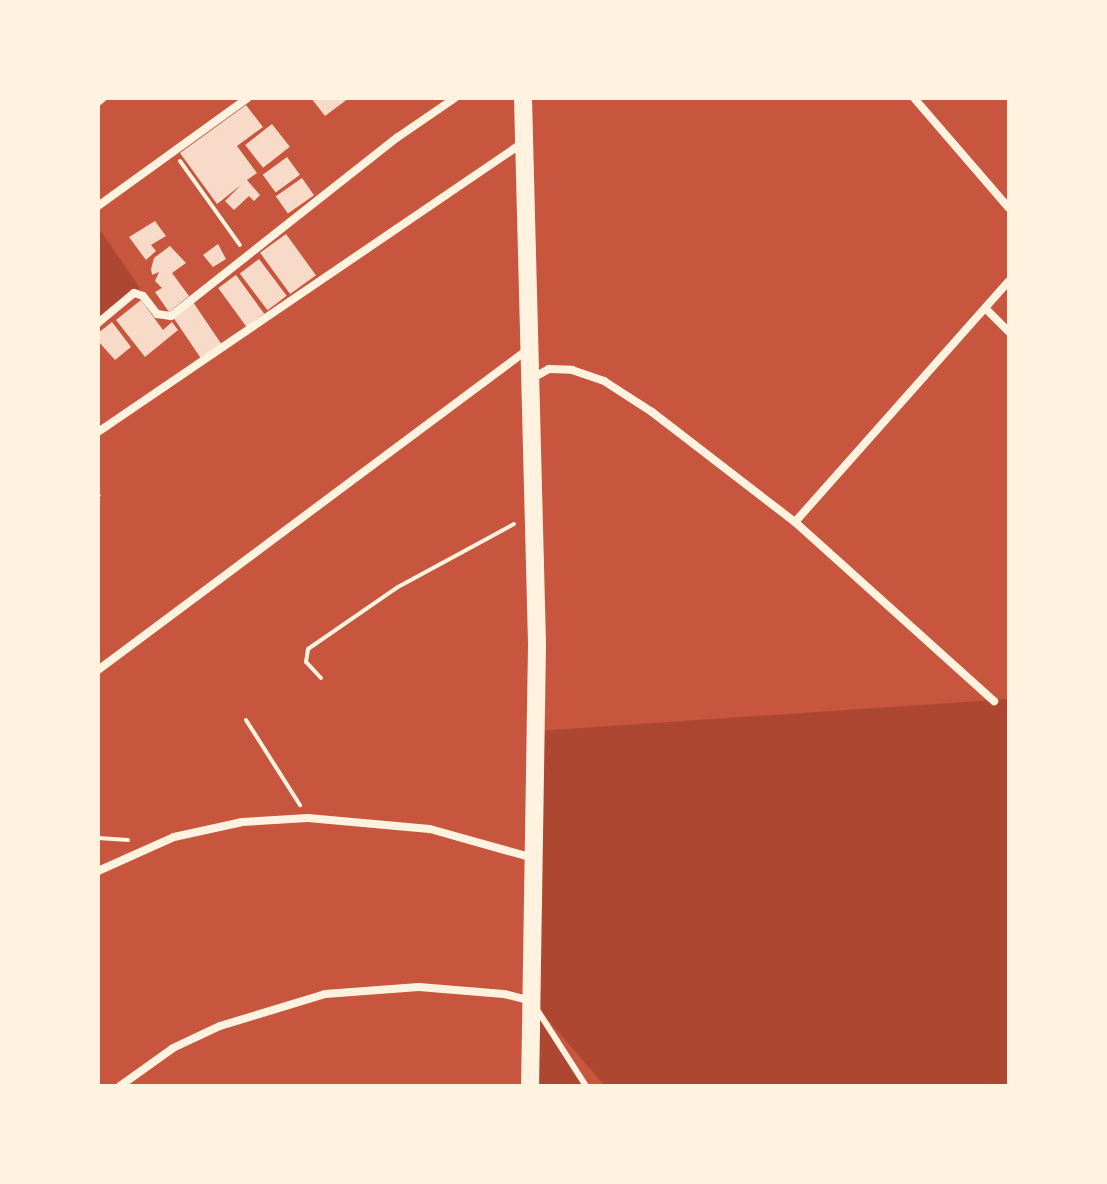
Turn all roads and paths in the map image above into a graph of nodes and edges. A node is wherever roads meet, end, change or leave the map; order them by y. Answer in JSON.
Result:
{"nodes":[{"id":1,"x":103,"y":98,"type":"edge"},
{"id":2,"x":248,"y":98,"type":"edge"},
{"id":3,"x":455,"y":98,"type":"edge"},
{"id":4,"x":523,"y":98,"type":"edge"},
{"id":5,"x":914,"y":98,"type":"edge"},
{"id":6,"x":98,"y":102,"type":"edge"},
{"id":7,"x":524,"y":142,"type":"junction"},
{"id":8,"x":173,"y":152,"type":"junction"},
{"id":9,"x":98,"y":206,"type":"edge"},
{"id":10,"x":1009,"y":208,"type":"edge"},
{"id":11,"x":246,"y":254,"type":"junction"},
{"id":12,"x":1009,"y":281,"type":"edge"},
{"id":13,"x":985,"y":308,"type":"junction"},
{"id":14,"x":98,"y":323,"type":"edge"},
{"id":15,"x":1009,"y":332,"type":"edge"},
{"id":16,"x":530,"y":349,"type":"junction"},
{"id":17,"x":530,"y":379,"type":"junction"},
{"id":18,"x":98,"y":432,"type":"edge"},
{"id":19,"x":534,"y":513,"type":"junction"},
{"id":20,"x":795,"y":522,"type":"junction"},
{"id":21,"x":98,"y":670,"type":"edge"},
{"id":22,"x":321,"y":678,"type":"dead end"},
{"id":23,"x":994,"y":701,"type":"dead end"},
{"id":24,"x":246,"y":720,"type":"dead end"},
{"id":25,"x":308,"y":818,"type":"junction"},
{"id":26,"x":534,"y":858,"type":"junction"},
{"id":27,"x":98,"y":871,"type":"edge"},
{"id":28,"x":532,"y":1001,"type":"junction"},
{"id":29,"x":120,"y":1086,"type":"edge"},
{"id":30,"x":530,"y":1086,"type":"edge"},
{"id":31,"x":586,"y":1086,"type":"edge"}],
"edges":[{"from":1,"to":6,"type":"street"},
{"from":2,"to":8,"type":"street"},
{"from":3,"to":11,"type":"street"},
{"from":4,"to":7,"type":"main road"},
{"from":5,"to":10,"type":"street"},
{"from":7,"to":16,"type":"main road"},
{"from":7,"to":18,"type":"street"},
{"from":8,"to":9,"type":"street"},
{"from":8,"to":11,"type":"path"},
{"from":11,"to":14,"type":"street"},
{"from":12,"to":13,"type":"street"},
{"from":13,"to":15,"type":"street"},
{"from":13,"to":20,"type":"street"},
{"from":16,"to":17,"type":"main road"},
{"from":16,"to":21,"type":"street"},
{"from":17,"to":19,"type":"main road"},
{"from":17,"to":20,"type":"street"},
{"from":19,"to":22,"type":"path"},
{"from":19,"to":26,"type":"main road"},
{"from":20,"to":23,"type":"street"},
{"from":24,"to":25,"type":"path"},
{"from":25,"to":26,"type":"street"},
{"from":25,"to":27,"type":"street"},
{"from":26,"to":28,"type":"main road"},
{"from":28,"to":29,"type":"street"},
{"from":28,"to":30,"type":"main road"},
{"from":28,"to":31,"type":"lane"}]}
